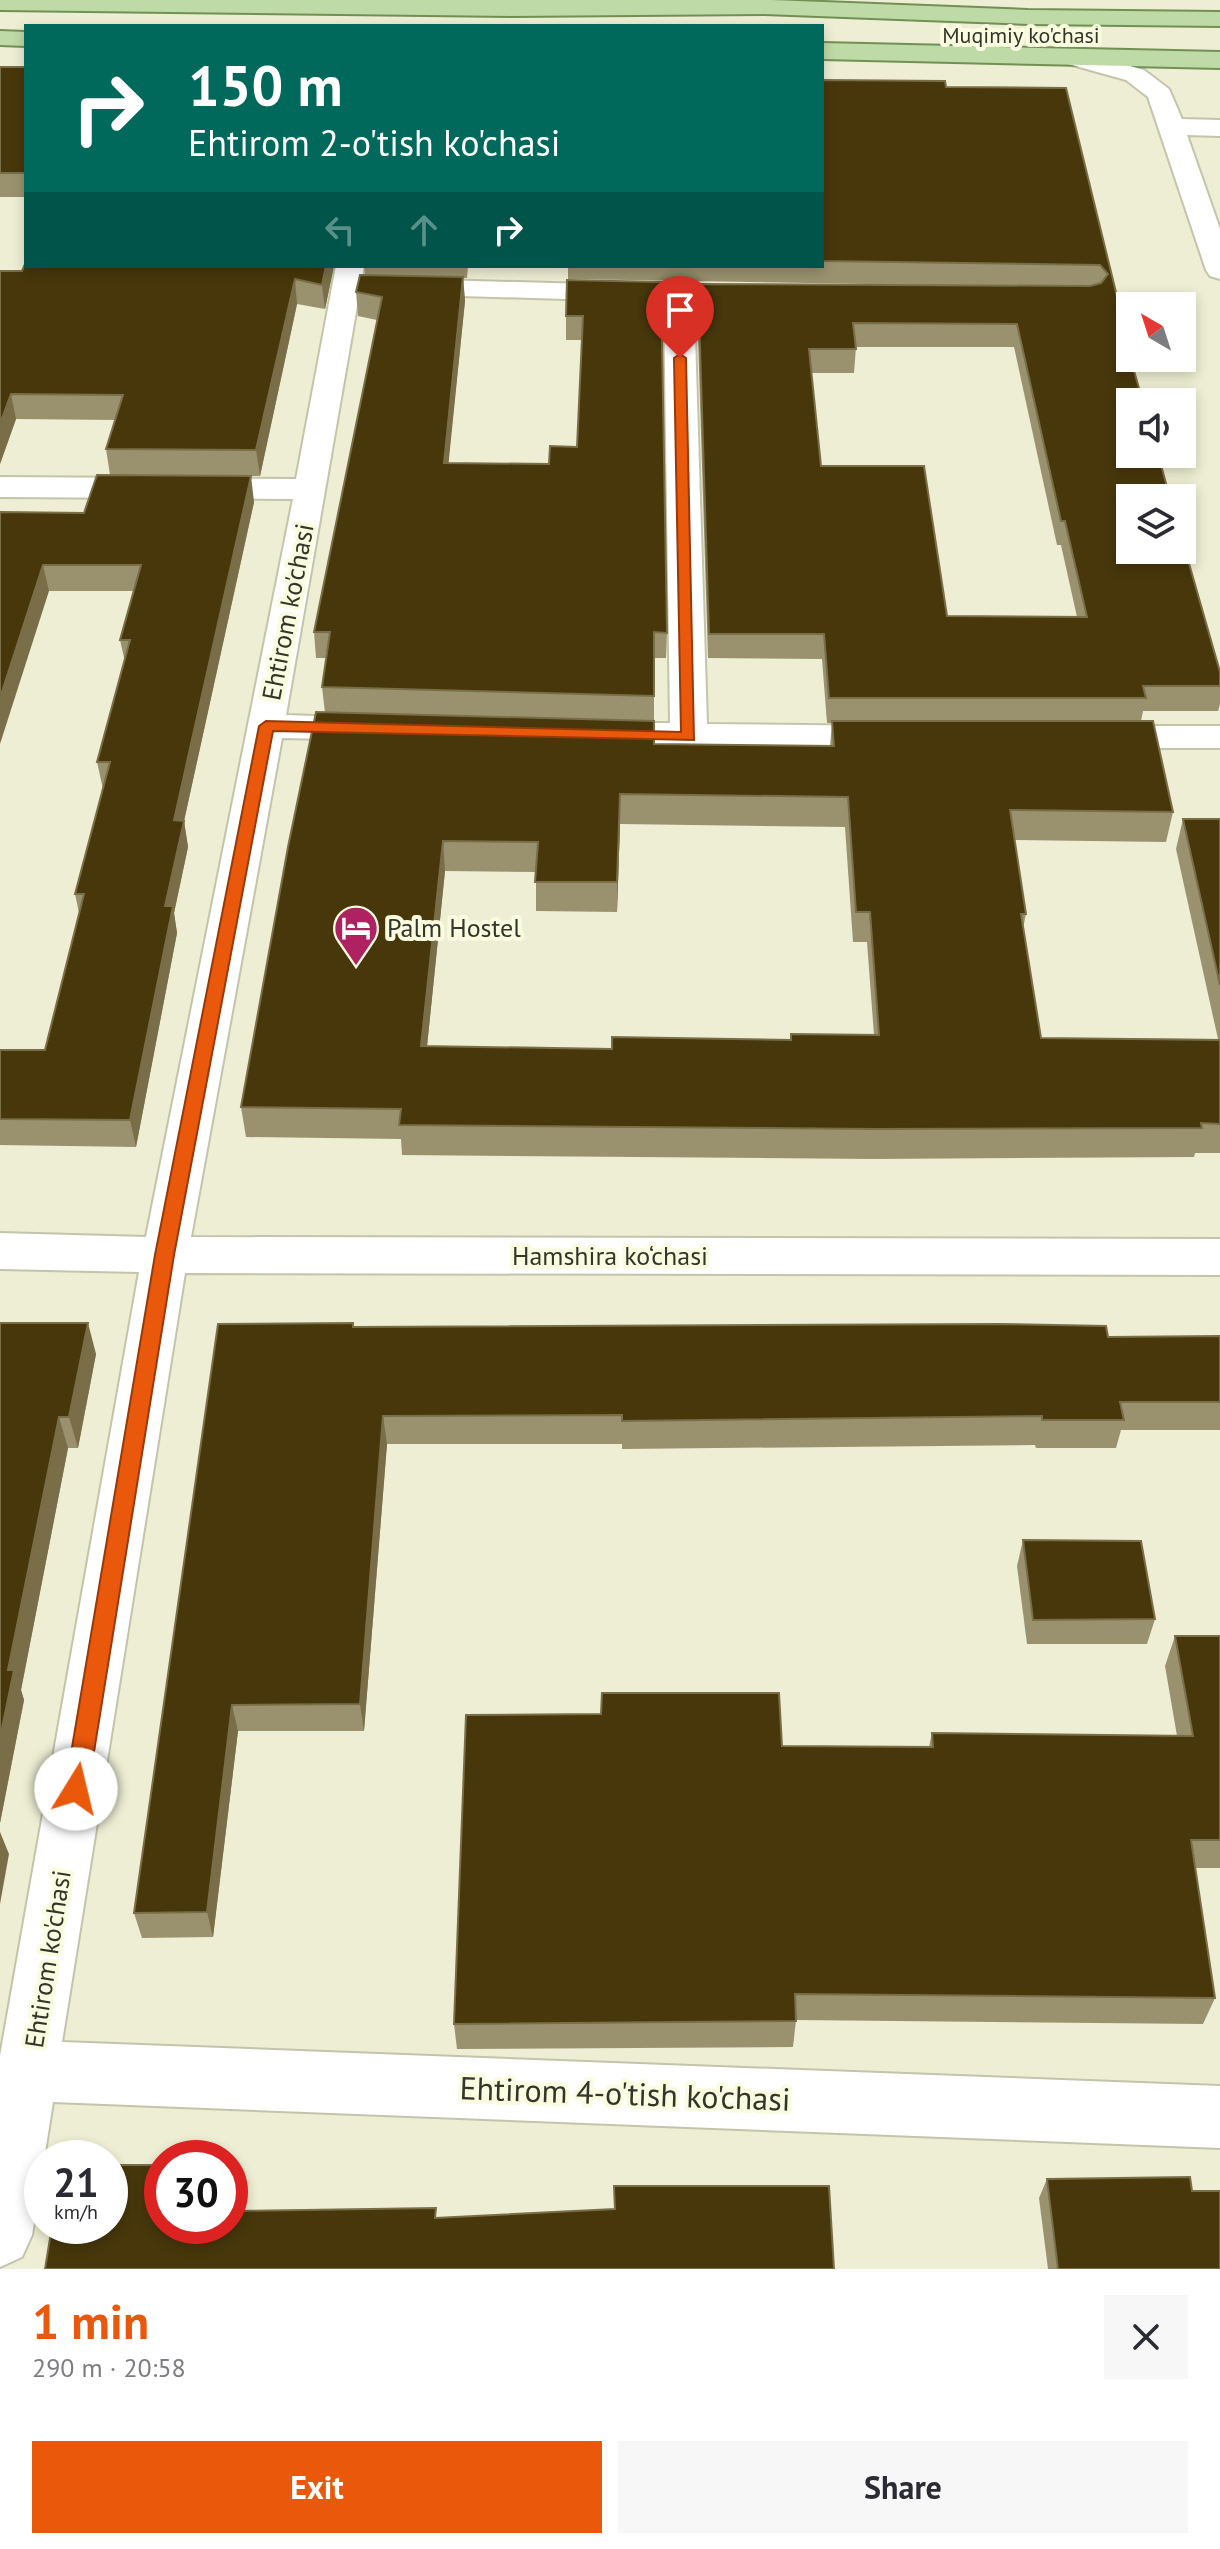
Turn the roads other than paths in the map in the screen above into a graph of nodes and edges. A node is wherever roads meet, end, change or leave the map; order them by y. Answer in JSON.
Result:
{"nodes":[{"id":1,"x":941,"y":0,"type":"edge"},
{"id":2,"x":0,"y":3,"type":"edge"},
{"id":3,"x":239,"y":6,"type":"junction"},
{"id":4,"x":764,"y":7,"type":"junction"},
{"id":5,"x":1220,"y":19,"type":"edge"},
{"id":6,"x":265,"y":24,"type":"edge"},
{"id":7,"x":824,"y":35,"type":"edge"},
{"id":8,"x":1220,"y":37,"type":"edge"},
{"id":9,"x":0,"y":38,"type":"edge"},
{"id":10,"x":24,"y":39,"type":"edge"},
{"id":11,"x":824,"y":51,"type":"edge"},
{"id":12,"x":1074,"y":58,"type":"junction"},
{"id":13,"x":1220,"y":60,"type":"edge"},
{"id":14,"x":1171,"y":127,"type":"junction"},
{"id":15,"x":1220,"y":128,"type":"edge"},
{"id":16,"x":1220,"y":270,"type":"edge"},
{"id":17,"x":348,"y":276,"type":"edge"},
{"id":18,"x":679,"y":295,"type":"junction"},
{"id":19,"x":789,"y":296,"type":"edge"},
{"id":20,"x":0,"y":487,"type":"edge"},
{"id":21,"x":311,"y":489,"type":"junction"},
{"id":22,"x":266,"y":726,"type":"junction"},
{"id":23,"x":404,"y":730,"type":"edge"},
{"id":24,"x":556,"y":734,"type":"edge"},
{"id":25,"x":689,"y":737,"type":"junction"},
{"id":26,"x":923,"y":737,"type":"edge"},
{"id":27,"x":1064,"y":737,"type":"edge"},
{"id":28,"x":1220,"y":737,"type":"edge"},
{"id":29,"x":0,"y":1251,"type":"edge"},
{"id":30,"x":165,"y":1255,"type":"junction"},
{"id":31,"x":1220,"y":1257,"type":"edge"},
{"id":32,"x":29,"y":2071,"type":"junction"},
{"id":33,"x":1220,"y":2117,"type":"edge"},
{"id":34,"x":0,"y":2235,"type":"edge"}],
"edges":[{"from":1,"to":4,"type":"main road"},
{"from":2,"to":3,"type":"main road","name":"Muqimiy ko'chasi"},
{"from":3,"to":4,"type":"main road","name":"Muqimiy ko'chasi"},
{"from":3,"to":6,"type":"main road"},
{"from":4,"to":5,"type":"main road","name":"Muqimiy ko'chasi"},
{"from":7,"to":8,"type":"main road","name":"Muqimiy ko'chasi"},
{"from":9,"to":10,"type":"main road"},
{"from":11,"to":12,"type":"main road"},
{"from":12,"to":13,"type":"main road"},
{"from":12,"to":14,"type":"street"},
{"from":14,"to":15,"type":"street"},
{"from":14,"to":16,"type":"street"},
{"from":17,"to":18,"type":"street"},
{"from":17,"to":21,"type":"street","name":"Ehtirom ko'chasi"},
{"from":18,"to":19,"type":"street"},
{"from":18,"to":25,"type":"street"},
{"from":20,"to":21,"type":"street"},
{"from":21,"to":22,"type":"street","name":"Ehtirom ko'chasi"},
{"from":22,"to":23,"type":"street"},
{"from":22,"to":30,"type":"street","name":"Ehtirom ko'chasi"},
{"from":24,"to":25,"type":"street"},
{"from":25,"to":26,"type":"street"},
{"from":27,"to":28,"type":"street"},
{"from":29,"to":30,"type":"street","name":"Hamshira ko‘chasi"},
{"from":30,"to":31,"type":"street","name":"Hamshira ko‘chasi"},
{"from":30,"to":32,"type":"street","name":"Ehtirom ko'chasi"},
{"from":32,"to":33,"type":"street","name":"Ehtirom 4-o'tish ko'chasi"},
{"from":32,"to":34,"type":"street","name":"Ehtirom ko'chasi"}]}
